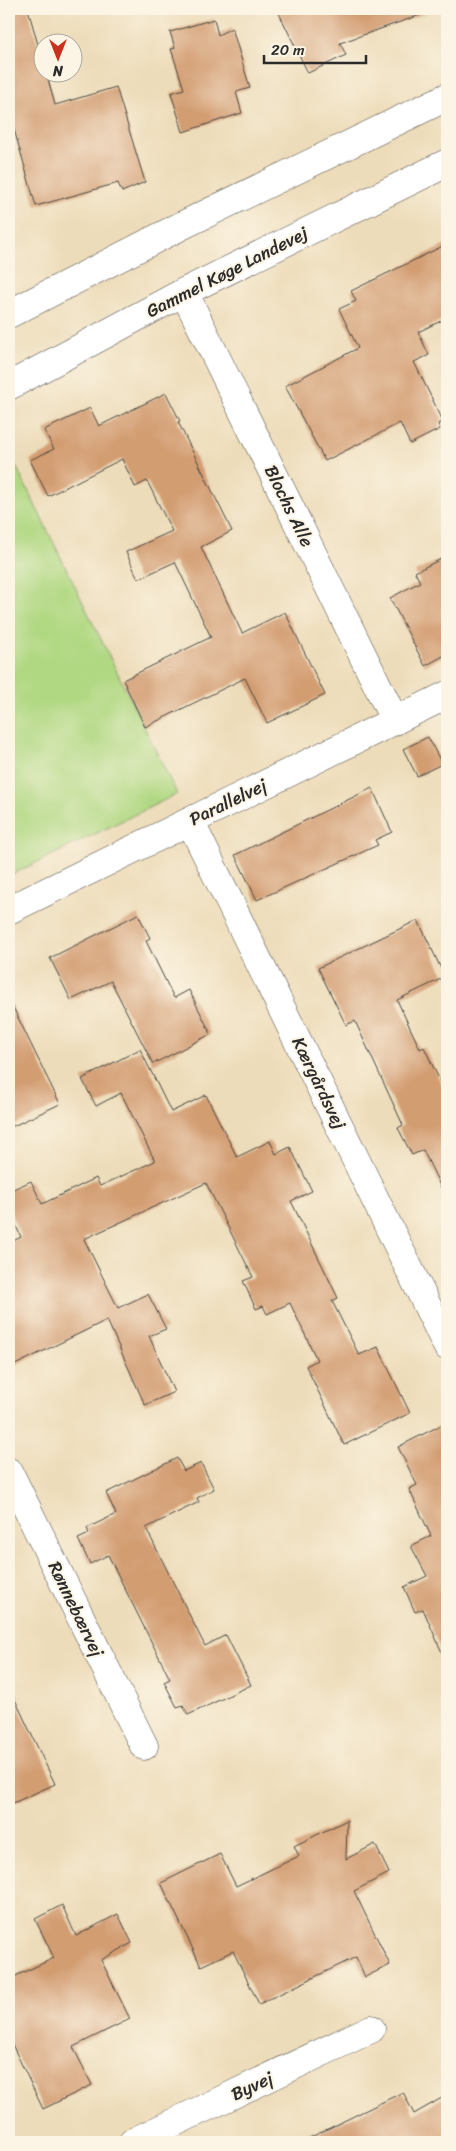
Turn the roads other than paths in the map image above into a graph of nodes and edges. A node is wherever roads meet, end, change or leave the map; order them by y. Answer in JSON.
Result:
{"nodes":[{"id":1,"x":447,"y":97,"type":"edge"},
{"id":2,"x":447,"y":163,"type":"edge"},
{"id":3,"x":184,"y":292,"type":"junction"},
{"id":4,"x":9,"y":314,"type":"edge"},
{"id":5,"x":9,"y":386,"type":"edge"},
{"id":6,"x":447,"y":695,"type":"edge"},
{"id":7,"x":395,"y":720,"type":"junction"},
{"id":8,"x":190,"y":821,"type":"junction"},
{"id":9,"x":9,"y":910,"type":"edge"},
{"id":10,"x":447,"y":1346,"type":"edge"},
{"id":11,"x":9,"y":1472,"type":"edge"},
{"id":12,"x":144,"y":1746,"type":"dead end"},
{"id":13,"x":371,"y":2029,"type":"dead end"},
{"id":14,"x":133,"y":2142,"type":"edge"}],
"edges":[{"from":1,"to":4,"type":"street"},
{"from":2,"to":3,"type":"street","name":"Gammel Køge Landevej"},
{"from":3,"to":5,"type":"street","name":"Gammel Køge Landevej"},
{"from":3,"to":7,"type":"street","name":"Blochs Alle"},
{"from":6,"to":7,"type":"street","name":"Parallelvej"},
{"from":7,"to":8,"type":"street","name":"Parallelvej"},
{"from":8,"to":9,"type":"street","name":"Parallelvej"},
{"from":8,"to":10,"type":"street","name":"Kærgårdsvej"},
{"from":11,"to":12,"type":"street","name":"Rønnebærvej"},
{"from":13,"to":14,"type":"street","name":"Byvej"}]}
